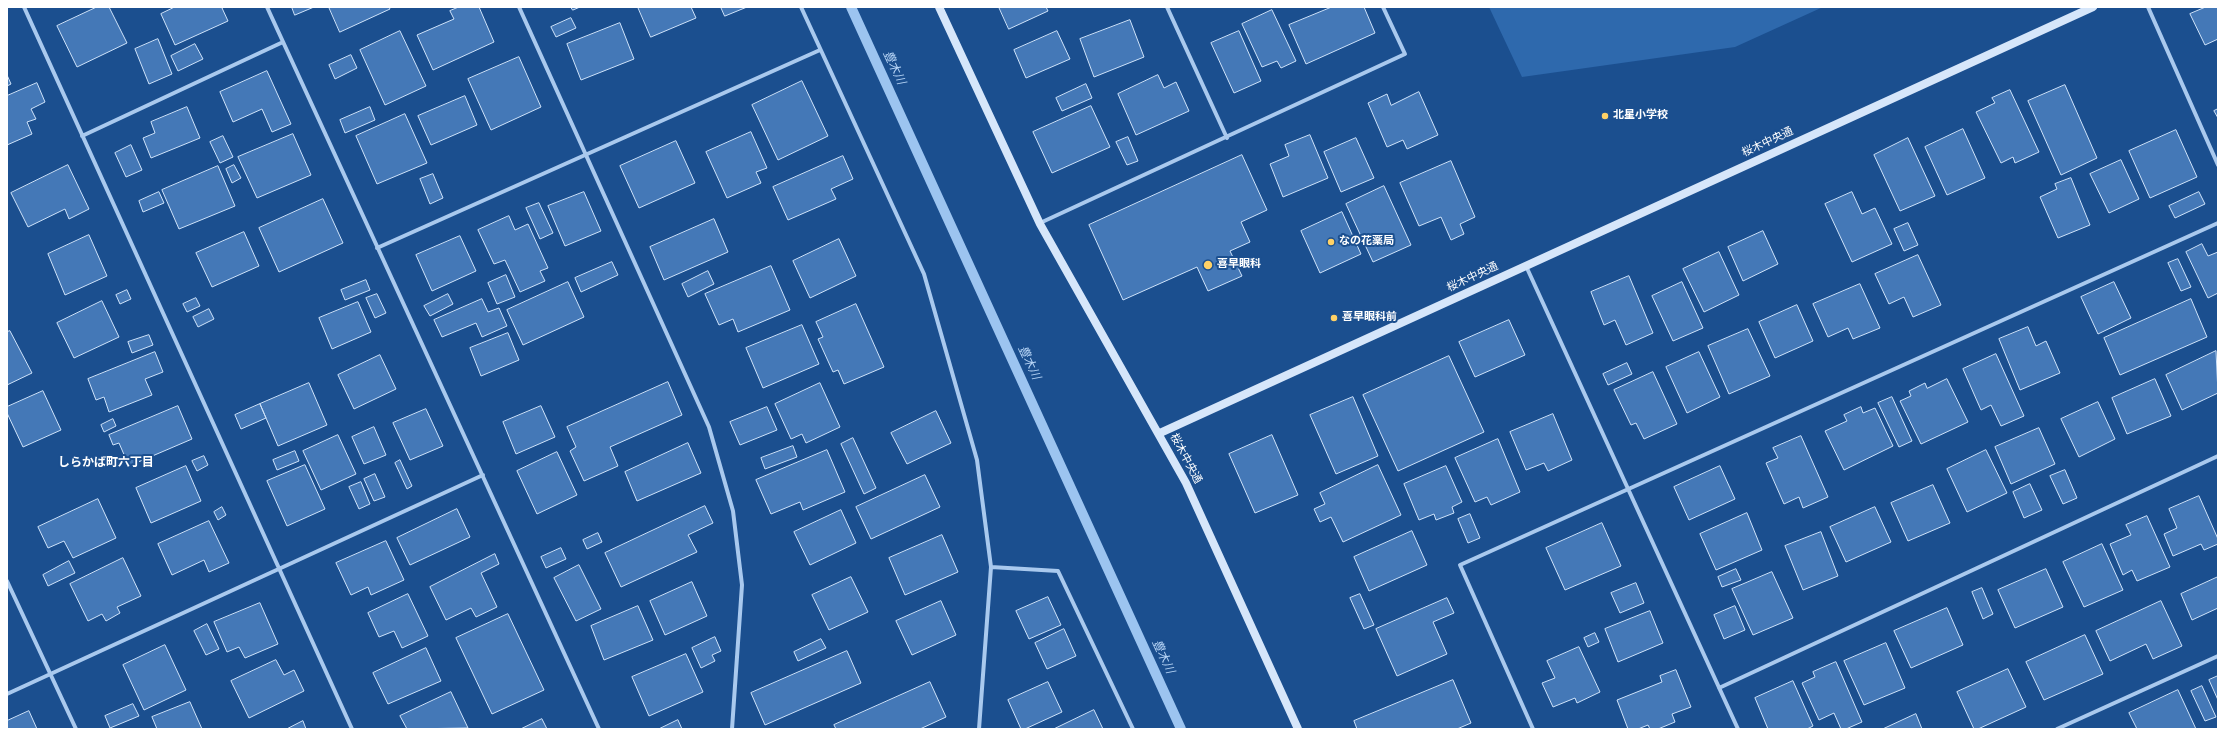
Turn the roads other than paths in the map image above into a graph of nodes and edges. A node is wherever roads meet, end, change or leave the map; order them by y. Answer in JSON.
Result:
{"nodes":[{"id":1,"x":24,"y":7,"type":"edge"},
{"id":2,"x":267,"y":7,"type":"edge"},
{"id":3,"x":519,"y":7,"type":"edge"},
{"id":4,"x":801,"y":7,"type":"edge"},
{"id":5,"x":939,"y":7,"type":"edge"},
{"id":6,"x":1167,"y":7,"type":"edge"},
{"id":7,"x":1383,"y":7,"type":"edge"},
{"id":8,"x":2093,"y":7,"type":"edge"},
{"id":9,"x":2148,"y":7,"type":"edge"},
{"id":10,"x":283,"y":42,"type":"junction"},
{"id":11,"x":820,"y":50,"type":"junction"},
{"id":12,"x":82,"y":136,"type":"junction"},
{"id":13,"x":1227,"y":138,"type":"junction"},
{"id":14,"x":585,"y":154,"type":"junction"},
{"id":15,"x":2218,"y":165,"type":"edge"},
{"id":16,"x":2218,"y":223,"type":"edge"},
{"id":17,"x":1040,"y":224,"type":"junction"},
{"id":18,"x":377,"y":248,"type":"junction"},
{"id":19,"x":1526,"y":266,"type":"junction"},
{"id":20,"x":1160,"y":434,"type":"junction"},
{"id":21,"x":2218,"y":456,"type":"edge"},
{"id":22,"x":483,"y":475,"type":"junction"},
{"id":23,"x":1629,"y":490,"type":"junction"},
{"id":24,"x":991,"y":567,"type":"junction"},
{"id":25,"x":279,"y":569,"type":"junction"},
{"id":26,"x":7,"y":581,"type":"edge"},
{"id":27,"x":2218,"y":656,"type":"edge"},
{"id":28,"x":51,"y":675,"type":"junction"},
{"id":29,"x":1719,"y":688,"type":"junction"},
{"id":30,"x":7,"y":694,"type":"edge"},
{"id":31,"x":76,"y":729,"type":"edge"},
{"id":32,"x":352,"y":729,"type":"edge"},
{"id":33,"x":599,"y":729,"type":"edge"},
{"id":34,"x":732,"y":729,"type":"edge"},
{"id":35,"x":979,"y":729,"type":"edge"},
{"id":36,"x":1132,"y":729,"type":"edge"},
{"id":37,"x":1298,"y":729,"type":"edge"},
{"id":38,"x":1534,"y":729,"type":"edge"},
{"id":39,"x":1738,"y":729,"type":"edge"},
{"id":40,"x":2057,"y":729,"type":"edge"}],
"edges":[{"from":1,"to":12,"type":"street"},
{"from":2,"to":10,"type":"street"},
{"from":3,"to":14,"type":"street"},
{"from":4,"to":11,"type":"street"},
{"from":5,"to":17,"type":"street"},
{"from":6,"to":13,"type":"street"},
{"from":7,"to":13,"type":"street"},
{"from":8,"to":19,"type":"street","name":"桜木中央通"},
{"from":9,"to":15,"type":"street"},
{"from":10,"to":12,"type":"street"},
{"from":10,"to":18,"type":"street"},
{"from":11,"to":14,"type":"street"},
{"from":11,"to":24,"type":"street"},
{"from":12,"to":25,"type":"street"},
{"from":13,"to":17,"type":"street"},
{"from":14,"to":18,"type":"street"},
{"from":14,"to":34,"type":"street"},
{"from":16,"to":23,"type":"street"},
{"from":17,"to":20,"type":"street"},
{"from":18,"to":22,"type":"street"},
{"from":19,"to":20,"type":"street","name":"桜木中央通"},
{"from":19,"to":23,"type":"street"},
{"from":20,"to":37,"type":"street","name":"桜木中央通"},
{"from":21,"to":29,"type":"street"},
{"from":22,"to":25,"type":"street"},
{"from":22,"to":33,"type":"street"},
{"from":23,"to":29,"type":"street"},
{"from":23,"to":38,"type":"street"},
{"from":24,"to":35,"type":"street"},
{"from":24,"to":36,"type":"street"},
{"from":25,"to":28,"type":"street"},
{"from":25,"to":32,"type":"street"},
{"from":26,"to":28,"type":"street"},
{"from":27,"to":40,"type":"street"},
{"from":28,"to":30,"type":"street"},
{"from":28,"to":31,"type":"street"},
{"from":29,"to":39,"type":"street"}]}
